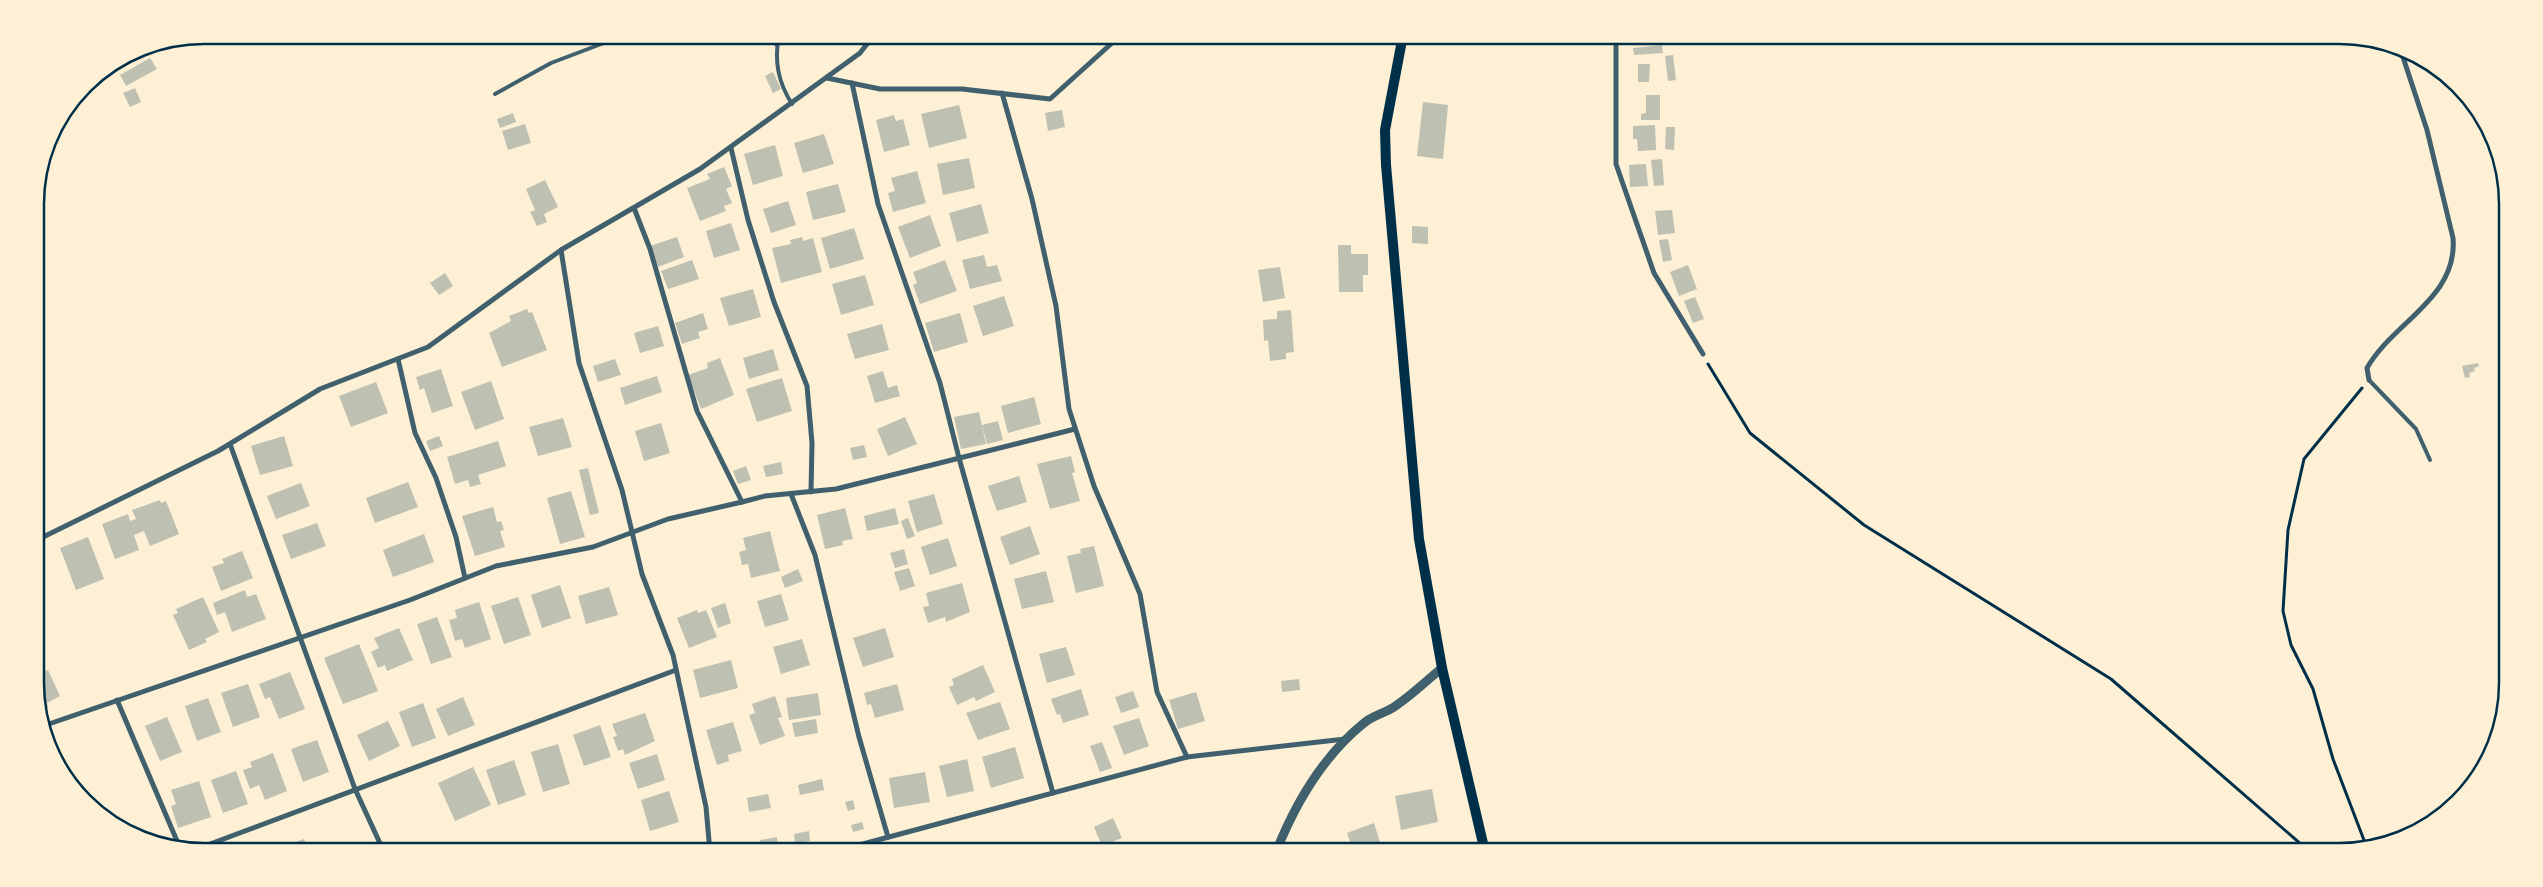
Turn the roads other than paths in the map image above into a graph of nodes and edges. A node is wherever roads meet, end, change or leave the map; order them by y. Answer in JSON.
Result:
{"nodes":[{"id":1,"x":601,"y":44,"type":"edge"},
{"id":2,"x":867,"y":44,"type":"edge"},
{"id":3,"x":1111,"y":44,"type":"edge"},
{"id":4,"x":1400,"y":44,"type":"edge"},
{"id":5,"x":1616,"y":44,"type":"edge"},
{"id":6,"x":777,"y":46,"type":"edge"},
{"id":7,"x":2403,"y":57,"type":"edge"},
{"id":8,"x":827,"y":78,"type":"junction"},
{"id":9,"x":852,"y":83,"type":"junction"},
{"id":10,"x":1002,"y":93,"type":"junction"},
{"id":11,"x":495,"y":94,"type":"dead end"},
{"id":12,"x":792,"y":104,"type":"junction"},
{"id":13,"x":731,"y":148,"type":"junction"},
{"id":14,"x":634,"y":208,"type":"junction"},
{"id":15,"x":561,"y":250,"type":"junction"},
{"id":16,"x":1702,"y":354,"type":"road end"},
{"id":17,"x":398,"y":359,"type":"junction"},
{"id":18,"x":2369,"y":380,"type":"joint"},
{"id":19,"x":1075,"y":429,"type":"junction"},
{"id":20,"x":230,"y":444,"type":"junction"},
{"id":21,"x":959,"y":458,"type":"junction"},
{"id":22,"x":2430,"y":460,"type":"dead end"},
{"id":23,"x":811,"y":492,"type":"junction"},
{"id":24,"x":791,"y":494,"type":"junction"},
{"id":25,"x":742,"y":502,"type":"junction"},
{"id":26,"x":633,"y":532,"type":"junction"},
{"id":27,"x":44,"y":537,"type":"edge"},
{"id":28,"x":465,"y":578,"type":"junction"},
{"id":29,"x":300,"y":637,"type":"junction"},
{"id":30,"x":1442,"y":668,"type":"junction"},
{"id":31,"x":676,"y":670,"type":"junction"},
{"id":32,"x":117,"y":700,"type":"junction"},
{"id":33,"x":49,"y":724,"type":"edge"},
{"id":34,"x":1346,"y":739,"type":"junction"},
{"id":35,"x":1187,"y":757,"type":"junction"},
{"id":36,"x":355,"y":789,"type":"junction"},
{"id":37,"x":1054,"y":792,"type":"junction"},
{"id":38,"x":888,"y":837,"type":"junction"},
{"id":39,"x":177,"y":841,"type":"edge"},
{"id":40,"x":212,"y":843,"type":"edge"},
{"id":41,"x":380,"y":843,"type":"edge"},
{"id":42,"x":709,"y":843,"type":"edge"},
{"id":43,"x":866,"y":843,"type":"edge"},
{"id":44,"x":1279,"y":843,"type":"edge"},
{"id":45,"x":1483,"y":843,"type":"edge"}],
"edges":[{"from":1,"to":11,"type":"lane"},
{"from":2,"to":8,"type":"street"},
{"from":3,"to":10,"type":"street"},
{"from":4,"to":30,"type":"main road"},
{"from":5,"to":16,"type":"street"},
{"from":6,"to":12,"type":"lane"},
{"from":7,"to":18,"type":"street"},
{"from":8,"to":9,"type":"street"},
{"from":8,"to":12,"type":"street"},
{"from":9,"to":10,"type":"street"},
{"from":9,"to":21,"type":"street"},
{"from":10,"to":19,"type":"street"},
{"from":12,"to":13,"type":"street"},
{"from":13,"to":14,"type":"street"},
{"from":13,"to":23,"type":"street"},
{"from":14,"to":15,"type":"street"},
{"from":14,"to":25,"type":"street"},
{"from":15,"to":17,"type":"street"},
{"from":15,"to":26,"type":"street"},
{"from":17,"to":20,"type":"street"},
{"from":17,"to":28,"type":"street"},
{"from":18,"to":22,"type":"lane"},
{"from":19,"to":21,"type":"street"},
{"from":19,"to":35,"type":"street"},
{"from":20,"to":27,"type":"street"},
{"from":20,"to":29,"type":"street"},
{"from":21,"to":23,"type":"street"},
{"from":21,"to":37,"type":"street"},
{"from":23,"to":24,"type":"street"},
{"from":24,"to":25,"type":"street"},
{"from":24,"to":38,"type":"street"},
{"from":25,"to":26,"type":"street"},
{"from":26,"to":28,"type":"street"},
{"from":26,"to":31,"type":"street"},
{"from":28,"to":29,"type":"street"},
{"from":29,"to":32,"type":"street"},
{"from":29,"to":36,"type":"street"},
{"from":30,"to":34,"type":"street"},
{"from":30,"to":45,"type":"main road"},
{"from":31,"to":36,"type":"street"},
{"from":31,"to":42,"type":"street"},
{"from":32,"to":33,"type":"street"},
{"from":32,"to":39,"type":"street"},
{"from":34,"to":35,"type":"street"},
{"from":34,"to":44,"type":"street"},
{"from":35,"to":37,"type":"street"},
{"from":36,"to":40,"type":"street"},
{"from":36,"to":41,"type":"street"},
{"from":37,"to":38,"type":"street"},
{"from":38,"to":43,"type":"street"}]}
